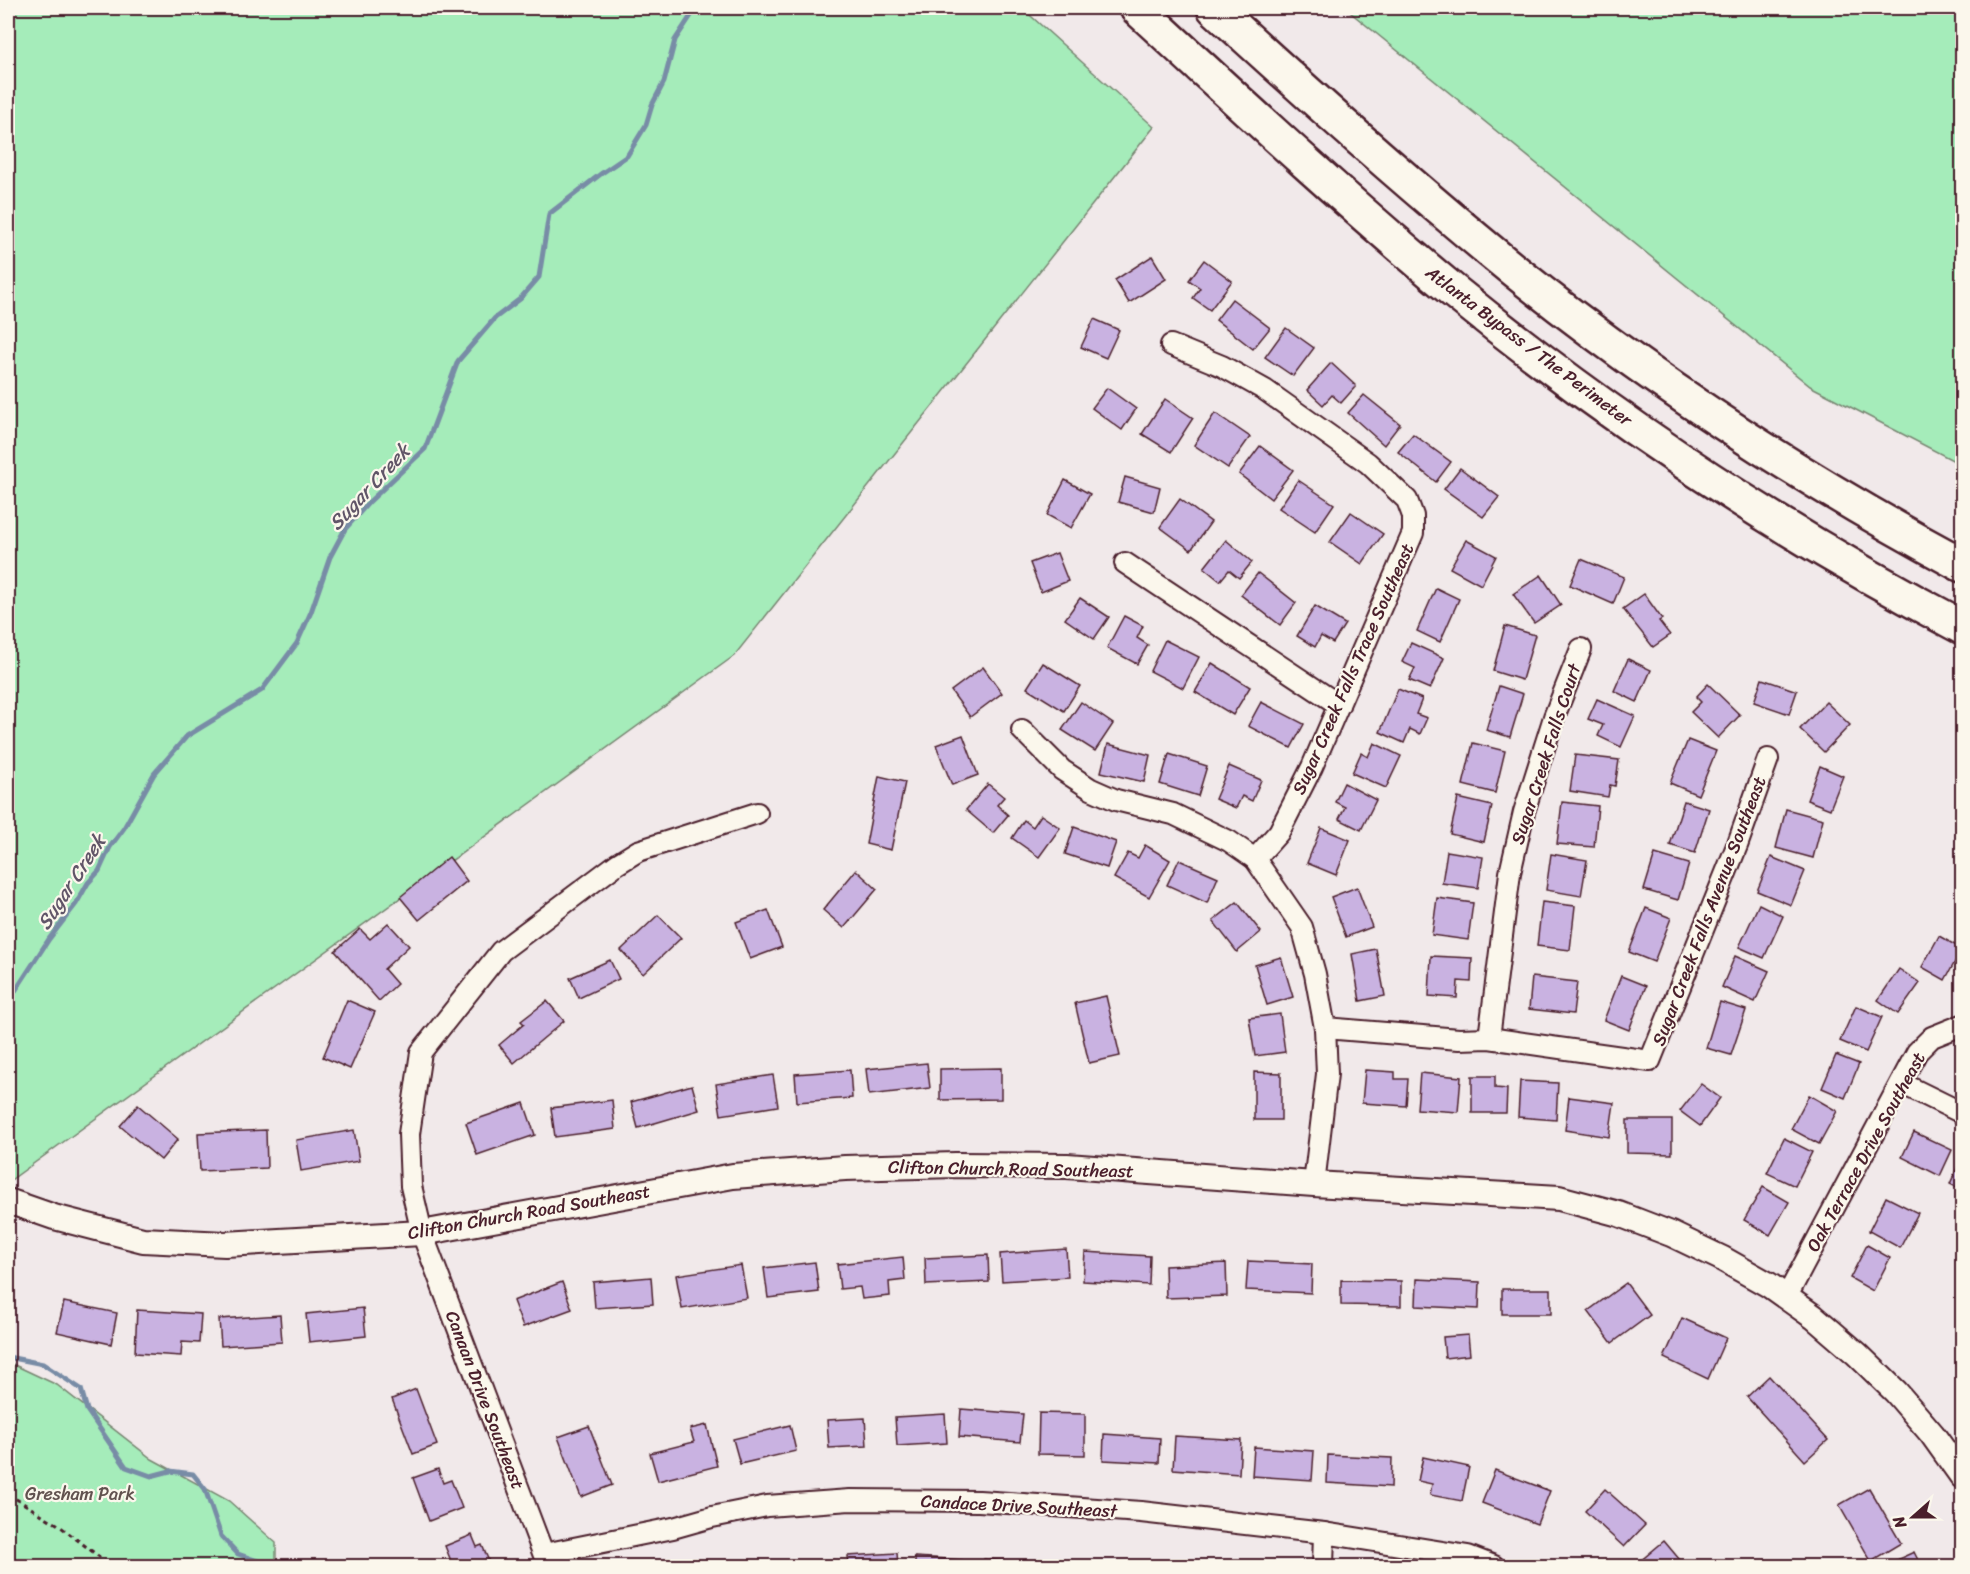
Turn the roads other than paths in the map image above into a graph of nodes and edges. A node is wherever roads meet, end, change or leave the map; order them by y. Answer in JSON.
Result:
{"nodes":[{"id":1,"x":1137,"y":8,"type":"edge"},
{"id":2,"x":1214,"y":8,"type":"edge"},
{"id":3,"x":1172,"y":345,"type":"dead end"},
{"id":4,"x":1125,"y":563,"type":"dead end"},
{"id":5,"x":1962,"y":565,"type":"edge"},
{"id":6,"x":1962,"y":627,"type":"edge"},
{"id":7,"x":1581,"y":649,"type":"dead end"},
{"id":8,"x":1339,"y":705,"type":"junction"},
{"id":9,"x":1022,"y":730,"type":"dead end"},
{"id":10,"x":1768,"y":759,"type":"dead end"},
{"id":11,"x":757,"y":813,"type":"dead end"},
{"id":12,"x":1255,"y":860,"type":"junction"},
{"id":13,"x":1962,"y":1025,"type":"edge"},
{"id":14,"x":1325,"y":1028,"type":"junction"},
{"id":15,"x":1489,"y":1038,"type":"junction"},
{"id":16,"x":1901,"y":1083,"type":"junction"},
{"id":17,"x":1962,"y":1113,"type":"edge"},
{"id":18,"x":1314,"y":1184,"type":"junction"},
{"id":19,"x":8,"y":1202,"type":"edge"},
{"id":20,"x":422,"y":1233,"type":"junction"},
{"id":21,"x":1786,"y":1298,"type":"junction"},
{"id":22,"x":1962,"y":1476,"type":"edge"},
{"id":23,"x":1324,"y":1533,"type":"junction"},
{"id":24,"x":546,"y":1560,"type":"edge"},
{"id":25,"x":1323,"y":1566,"type":"edge"},
{"id":26,"x":1494,"y":1566,"type":"edge"}],
"edges":[{"from":1,"to":6,"type":"highway","name":"Atlanta Bypass / The Perimeter"},
{"from":2,"to":5,"type":"highway"},
{"from":3,"to":8,"type":"street","name":"Sugar Creek Falls Trace Southeast"},
{"from":4,"to":8,"type":"street"},
{"from":7,"to":15,"type":"street","name":"Sugar Creek Falls Court"},
{"from":8,"to":12,"type":"street","name":"Sugar Creek Falls Trace Southeast"},
{"from":9,"to":12,"type":"street"},
{"from":10,"to":15,"type":"street","name":"Sugar Creek Falls Avenue Southeast"},
{"from":11,"to":20,"type":"street","name":"Canaan Drive Southeast"},
{"from":12,"to":14,"type":"street"},
{"from":13,"to":16,"type":"street","name":"Oak Terrace Drive Southeast"},
{"from":14,"to":15,"type":"street","name":"Sugar Creek Falls Avenue Southeast"},
{"from":14,"to":18,"type":"street"},
{"from":16,"to":17,"type":"street"},
{"from":16,"to":21,"type":"street","name":"Oak Terrace Drive Southeast"},
{"from":18,"to":20,"type":"street","name":"Clifton Church Road Southeast"},
{"from":18,"to":21,"type":"street","name":"Clifton Church Road Southeast"},
{"from":19,"to":20,"type":"street","name":"Clifton Church Road Southeast"},
{"from":20,"to":24,"type":"street","name":"Canaan Drive Southeast"},
{"from":21,"to":22,"type":"street","name":"Clifton Church Road Southeast"},
{"from":23,"to":24,"type":"street","name":"Candace Drive Southeast"},
{"from":23,"to":25,"type":"street"},
{"from":23,"to":26,"type":"street","name":"Candace Drive Southeast"}]}
